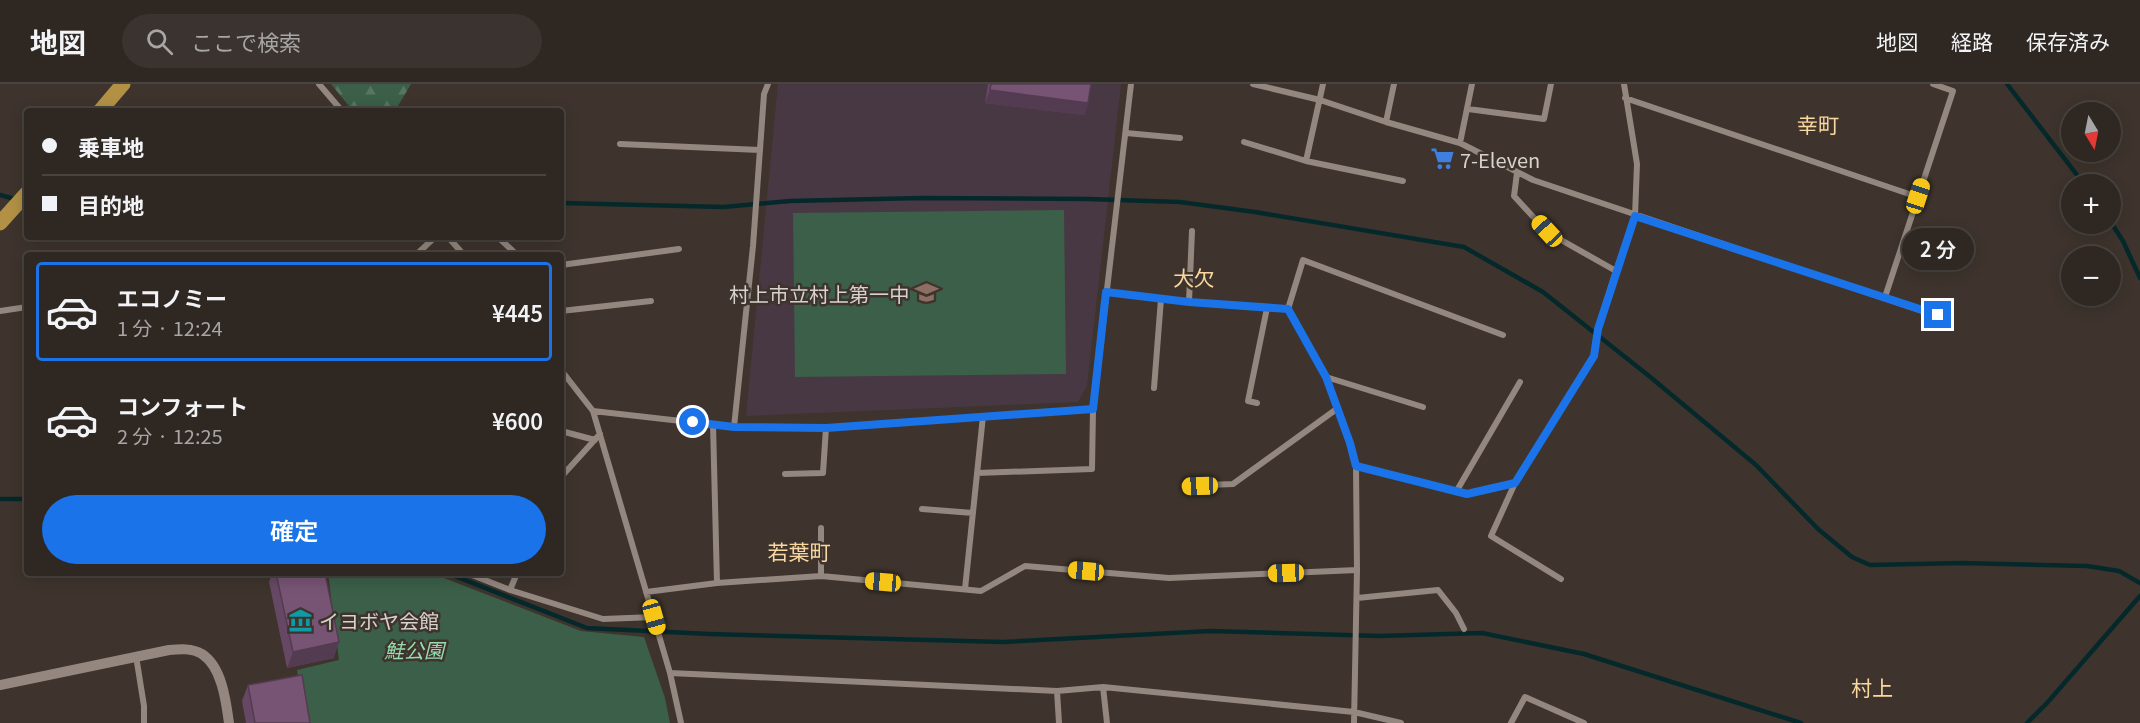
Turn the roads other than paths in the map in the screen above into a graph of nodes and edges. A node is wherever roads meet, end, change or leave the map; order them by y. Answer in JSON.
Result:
{"nodes":[{"id":1,"x":123,"y":84,"type":"edge"},
{"id":2,"x":319,"y":84,"type":"edge"},
{"id":3,"x":768,"y":84,"type":"edge"},
{"id":4,"x":1131,"y":84,"type":"edge"},
{"id":5,"x":1252,"y":84,"type":"edge"},
{"id":6,"x":1323,"y":84,"type":"edge"},
{"id":7,"x":1394,"y":84,"type":"edge"},
{"id":8,"x":1472,"y":84,"type":"edge"},
{"id":9,"x":1551,"y":84,"type":"edge"},
{"id":10,"x":1624,"y":84,"type":"edge"},
{"id":11,"x":1933,"y":84,"type":"edge"},
{"id":12,"x":1626,"y":98,"type":"junction"},
{"id":13,"x":1320,"y":100,"type":"junction"},
{"id":14,"x":103,"y":108,"type":"edge"},
{"id":15,"x":339,"y":108,"type":"edge"},
{"id":16,"x":1468,"y":109,"type":"junction"},
{"id":17,"x":1386,"y":122,"type":"junction"},
{"id":18,"x":1126,"y":133,"type":"junction"},
{"id":19,"x":1180,"y":138,"type":"dead end"},
{"id":20,"x":1244,"y":142,"type":"dead end"},
{"id":21,"x":1460,"y":143,"type":"junction"},
{"id":22,"x":620,"y":144,"type":"dead end"},
{"id":23,"x":760,"y":150,"type":"junction"},
{"id":24,"x":1306,"y":161,"type":"junction"},
{"id":25,"x":1517,"y":173,"type":"junction"},
{"id":26,"x":1403,"y":181,"type":"dead end"},
{"id":27,"x":24,"y":196,"type":"edge"},
{"id":28,"x":1918,"y":196,"type":"junction"},
{"id":29,"x":1635,"y":216,"type":"junction"},
{"id":30,"x":0,"y":223,"type":"edge"},
{"id":31,"x":1192,"y":231,"type":"dead end"},
{"id":32,"x":432,"y":240,"type":"edge"},
{"id":33,"x":451,"y":240,"type":"edge"},
{"id":34,"x":501,"y":240,"type":"edge"},
{"id":35,"x":679,"y":249,"type":"dead end"},
{"id":36,"x":419,"y":252,"type":"edge"},
{"id":37,"x":461,"y":252,"type":"edge"},
{"id":38,"x":514,"y":252,"type":"edge"},
{"id":39,"x":564,"y":264,"type":"edge"},
{"id":40,"x":1616,"y":271,"type":"junction"},
{"id":41,"x":1106,"y":292,"type":"junction"},
{"id":42,"x":1885,"y":297,"type":"junction"},
{"id":43,"x":1161,"y":298,"type":"junction"},
{"id":44,"x":651,"y":301,"type":"dead end"},
{"id":45,"x":1189,"y":302,"type":"junction"},
{"id":46,"x":24,"y":307,"type":"edge"},
{"id":47,"x":1267,"y":308,"type":"junction"},
{"id":48,"x":1288,"y":309,"type":"junction"},
{"id":49,"x":0,"y":311,"type":"edge"},
{"id":50,"x":564,"y":311,"type":"edge"},
{"id":51,"x":1938,"y":315,"type":"dead end"},
{"id":52,"x":1503,"y":335,"type":"dead end"},
{"id":53,"x":564,"y":374,"type":"edge"},
{"id":54,"x":1326,"y":377,"type":"junction"},
{"id":55,"x":1520,"y":382,"type":"dead end"},
{"id":56,"x":1154,"y":388,"type":"dead end"},
{"id":57,"x":1257,"y":403,"type":"dead end"},
{"id":58,"x":1423,"y":407,"type":"dead end"},
{"id":59,"x":1338,"y":408,"type":"junction"},
{"id":60,"x":1093,"y":409,"type":"junction"},
{"id":61,"x":593,"y":411,"type":"junction"},
{"id":62,"x":983,"y":416,"type":"junction"},
{"id":63,"x":713,"y":424,"type":"junction"},
{"id":64,"x":734,"y":427,"type":"junction"},
{"id":65,"x":826,"y":428,"type":"junction"},
{"id":66,"x":564,"y":432,"type":"edge"},
{"id":67,"x":600,"y":434,"type":"junction"},
{"id":68,"x":595,"y":440,"type":"junction"},
{"id":69,"x":1356,"y":466,"type":"junction"},
{"id":70,"x":977,"y":473,"type":"junction"},
{"id":71,"x":564,"y":474,"type":"edge"},
{"id":72,"x":785,"y":474,"type":"dead end"},
{"id":73,"x":1515,"y":483,"type":"junction"},
{"id":74,"x":1184,"y":486,"type":"dead end"},
{"id":75,"x":1456,"y":492,"type":"junction"},
{"id":76,"x":922,"y":509,"type":"dead end"},
{"id":77,"x":973,"y":513,"type":"junction"},
{"id":78,"x":821,"y":528,"type":"dead end"},
{"id":79,"x":1357,"y":570,"type":"junction"},
{"id":80,"x":475,"y":576,"type":"edge"},
{"id":81,"x":516,"y":576,"type":"edge"},
{"id":82,"x":821,"y":576,"type":"junction"},
{"id":83,"x":1561,"y":579,"type":"dead end"},
{"id":84,"x":717,"y":583,"type":"junction"},
{"id":85,"x":965,"y":589,"type":"junction"},
{"id":86,"x":510,"y":590,"type":"junction"},
{"id":87,"x":646,"y":592,"type":"junction"},
{"id":88,"x":1357,"y":598,"type":"junction"},
{"id":89,"x":654,"y":617,"type":"junction"},
{"id":90,"x":1464,"y":629,"type":"dead end"},
{"id":91,"x":136,"y":656,"type":"junction"},
{"id":92,"x":670,"y":673,"type":"junction"},
{"id":93,"x":0,"y":685,"type":"edge"},
{"id":94,"x":1103,"y":687,"type":"junction"},
{"id":95,"x":1058,"y":691,"type":"junction"},
{"id":96,"x":1354,"y":712,"type":"junction"},
{"id":97,"x":144,"y":723,"type":"edge"},
{"id":98,"x":229,"y":723,"type":"edge"},
{"id":99,"x":681,"y":723,"type":"edge"},
{"id":100,"x":1059,"y":723,"type":"edge"},
{"id":101,"x":1107,"y":723,"type":"edge"},
{"id":102,"x":1354,"y":723,"type":"edge"},
{"id":103,"x":1401,"y":723,"type":"edge"},
{"id":104,"x":1510,"y":723,"type":"edge"},
{"id":105,"x":1584,"y":723,"type":"edge"}],
"edges":[{"from":1,"to":14,"type":"main road"},
{"from":2,"to":15,"type":"street"},
{"from":3,"to":23,"type":"street"},
{"from":4,"to":18,"type":"street"},
{"from":5,"to":13,"type":"street"},
{"from":6,"to":13,"type":"street"},
{"from":7,"to":17,"type":"street"},
{"from":8,"to":16,"type":"street"},
{"from":9,"to":16,"type":"street"},
{"from":10,"to":12,"type":"street"},
{"from":11,"to":28,"type":"street"},
{"from":12,"to":28,"type":"street"},
{"from":12,"to":29,"type":"street"},
{"from":13,"to":17,"type":"street"},
{"from":13,"to":24,"type":"street"},
{"from":16,"to":21,"type":"street"},
{"from":17,"to":21,"type":"street"},
{"from":18,"to":19,"type":"street"},
{"from":18,"to":41,"type":"street"},
{"from":20,"to":24,"type":"street"},
{"from":21,"to":25,"type":"street"},
{"from":22,"to":23,"type":"street"},
{"from":23,"to":64,"type":"street"},
{"from":24,"to":26,"type":"street"},
{"from":25,"to":29,"type":"street"},
{"from":25,"to":40,"type":"street"},
{"from":27,"to":30,"type":"main road"},
{"from":28,"to":42,"type":"street"},
{"from":29,"to":40,"type":"street"},
{"from":29,"to":42,"type":"street"},
{"from":31,"to":45,"type":"street"},
{"from":32,"to":36,"type":"street"},
{"from":33,"to":37,"type":"street"},
{"from":34,"to":38,"type":"street"},
{"from":35,"to":39,"type":"street"},
{"from":40,"to":73,"type":"street"},
{"from":41,"to":43,"type":"street"},
{"from":41,"to":60,"type":"street"},
{"from":42,"to":51,"type":"street"},
{"from":43,"to":45,"type":"street"},
{"from":43,"to":56,"type":"street"},
{"from":44,"to":50,"type":"street"},
{"from":45,"to":47,"type":"street"},
{"from":46,"to":49,"type":"street"},
{"from":47,"to":48,"type":"street"},
{"from":47,"to":57,"type":"street"},
{"from":48,"to":52,"type":"street"},
{"from":48,"to":54,"type":"street"},
{"from":53,"to":61,"type":"street"},
{"from":54,"to":58,"type":"street"},
{"from":54,"to":59,"type":"street"},
{"from":55,"to":75,"type":"street"},
{"from":59,"to":69,"type":"street"},
{"from":59,"to":74,"type":"street"},
{"from":60,"to":62,"type":"street"},
{"from":60,"to":70,"type":"street"},
{"from":61,"to":63,"type":"street"},
{"from":61,"to":67,"type":"street"},
{"from":62,"to":65,"type":"street"},
{"from":62,"to":70,"type":"street"},
{"from":63,"to":64,"type":"street"},
{"from":63,"to":84,"type":"street"},
{"from":64,"to":65,"type":"street"},
{"from":65,"to":72,"type":"street"},
{"from":66,"to":68,"type":"street"},
{"from":67,"to":68,"type":"street"},
{"from":67,"to":87,"type":"street"},
{"from":68,"to":71,"type":"street"},
{"from":69,"to":75,"type":"street"},
{"from":69,"to":79,"type":"street"},
{"from":70,"to":77,"type":"street"},
{"from":73,"to":75,"type":"street"},
{"from":73,"to":83,"type":"street"},
{"from":76,"to":77,"type":"street"},
{"from":77,"to":85,"type":"street"},
{"from":78,"to":82,"type":"street"},
{"from":79,"to":85,"type":"street"},
{"from":79,"to":88,"type":"street"},
{"from":80,"to":86,"type":"street"},
{"from":81,"to":86,"type":"street"},
{"from":82,"to":84,"type":"street"},
{"from":82,"to":85,"type":"street"},
{"from":84,"to":87,"type":"street"},
{"from":86,"to":89,"type":"street"},
{"from":87,"to":89,"type":"street"},
{"from":88,"to":90,"type":"street"},
{"from":88,"to":96,"type":"street"},
{"from":89,"to":92,"type":"street"},
{"from":91,"to":93,"type":"street"},
{"from":91,"to":97,"type":"street"},
{"from":91,"to":98,"type":"street"},
{"from":92,"to":95,"type":"street"},
{"from":92,"to":99,"type":"street"},
{"from":94,"to":95,"type":"street"},
{"from":94,"to":96,"type":"street"},
{"from":94,"to":101,"type":"street"},
{"from":95,"to":100,"type":"street"},
{"from":96,"to":102,"type":"street"},
{"from":96,"to":103,"type":"street"},
{"from":104,"to":105,"type":"street"}]}
